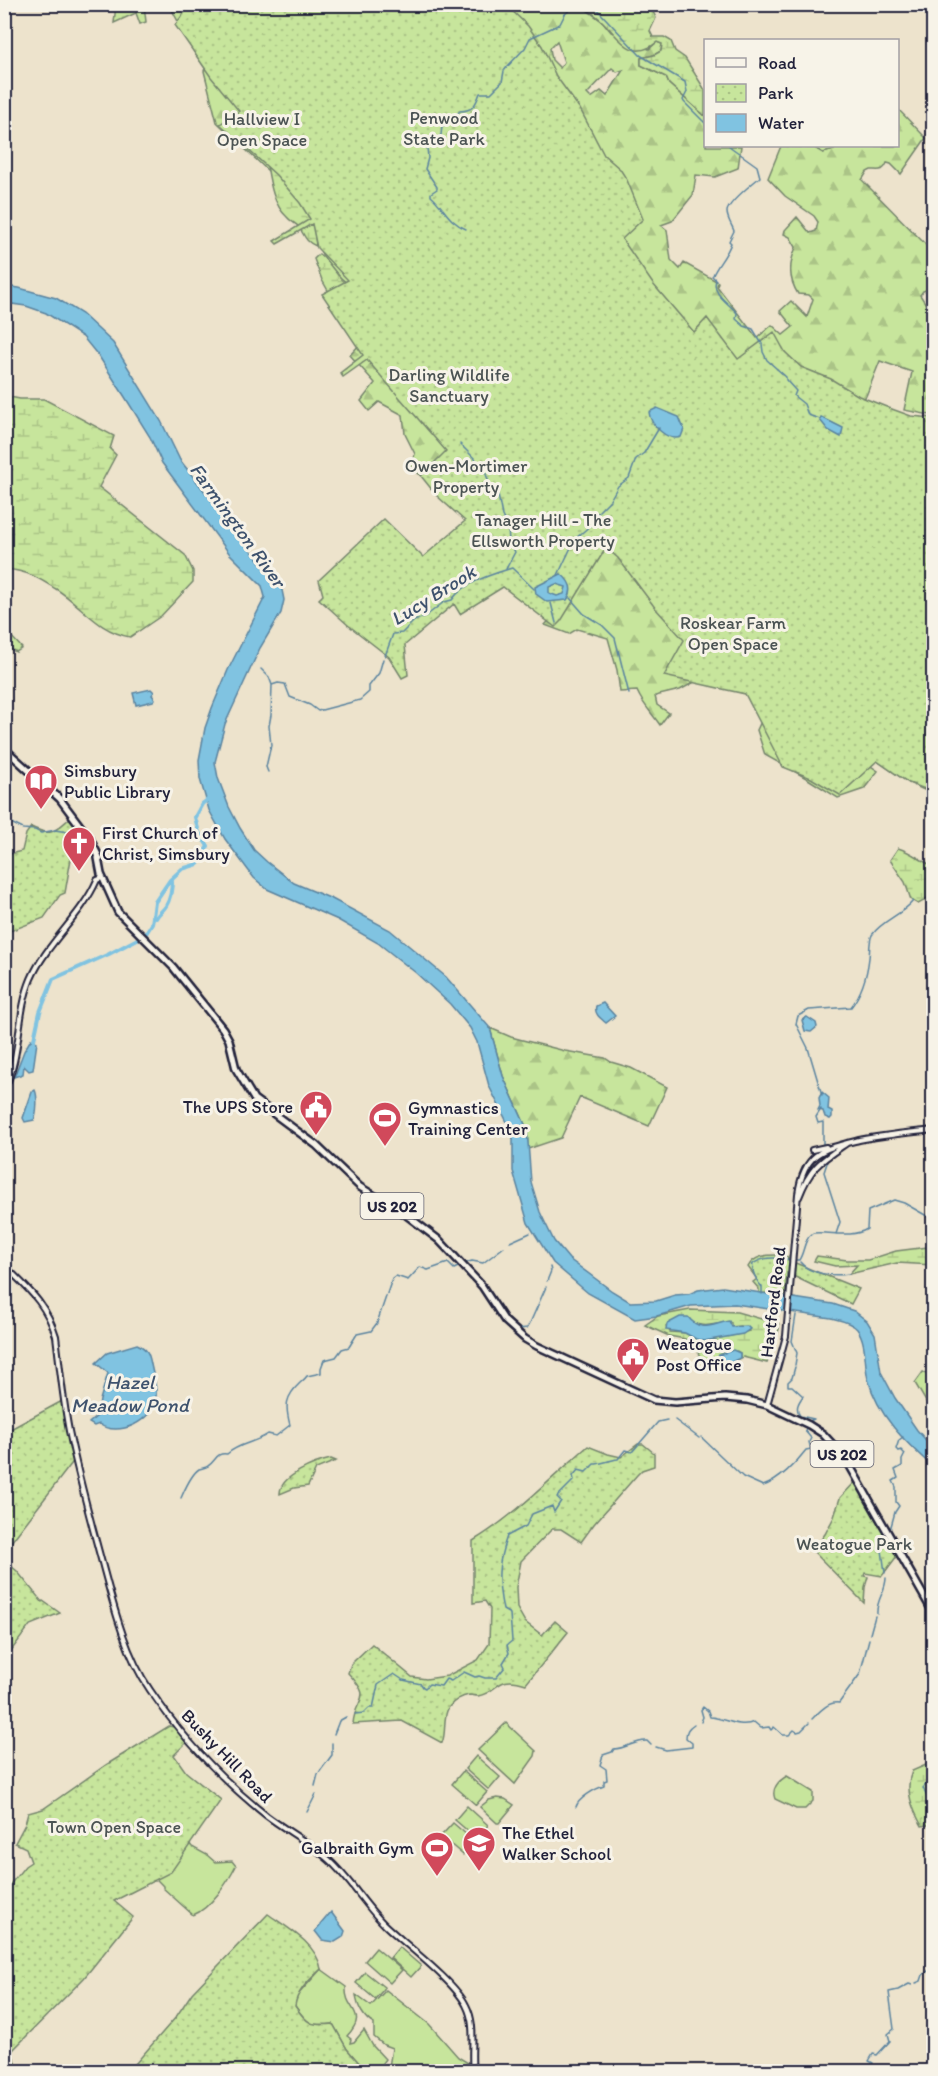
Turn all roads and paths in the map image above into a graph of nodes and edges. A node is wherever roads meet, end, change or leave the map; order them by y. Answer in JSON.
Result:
{"nodes":[{"id":1,"x":4,"y":748,"type":"edge"},
{"id":2,"x":103,"y":878,"type":"junction"},
{"id":3,"x":4,"y":1090,"type":"edge"},
{"id":4,"x":933,"y":1130,"type":"edge"},
{"id":5,"x":847,"y":1143,"type":"junction"},
{"id":6,"x":829,"y":1147,"type":"junction"},
{"id":7,"x":812,"y":1150,"type":"dead end"},
{"id":8,"x":806,"y":1157,"type":"dead end"},
{"id":9,"x":806,"y":1167,"type":"junction"},
{"id":10,"x":798,"y":1200,"type":"junction"},
{"id":11,"x":4,"y":1265,"type":"edge"},
{"id":12,"x":767,"y":1405,"type":"junction"},
{"id":13,"x":933,"y":1614,"type":"edge"},
{"id":14,"x":473,"y":2072,"type":"edge"}],
"edges":[{"from":1,"to":2,"type":"highway","number":"US 202"},
{"from":2,"to":3,"type":"main road"},
{"from":2,"to":12,"type":"highway","number":"US 202"},
{"from":4,"to":5,"type":"main road","name":"Hartford Road"},
{"from":5,"to":6,"type":"main road","name":"Hartford Road"},
{"from":5,"to":10,"type":"main road","name":"Hartford Road"},
{"from":6,"to":7,"type":"main road"},
{"from":6,"to":9,"type":"main road","name":"Hartford Road"},
{"from":8,"to":9,"type":"main road"},
{"from":9,"to":10,"type":"main road","name":"Hartford Road"},
{"from":10,"to":12,"type":"main road","name":"Hartford Road"},
{"from":11,"to":14,"type":"main road","name":"Bushy Hill Road"},
{"from":12,"to":13,"type":"highway","number":"US 202"}]}
